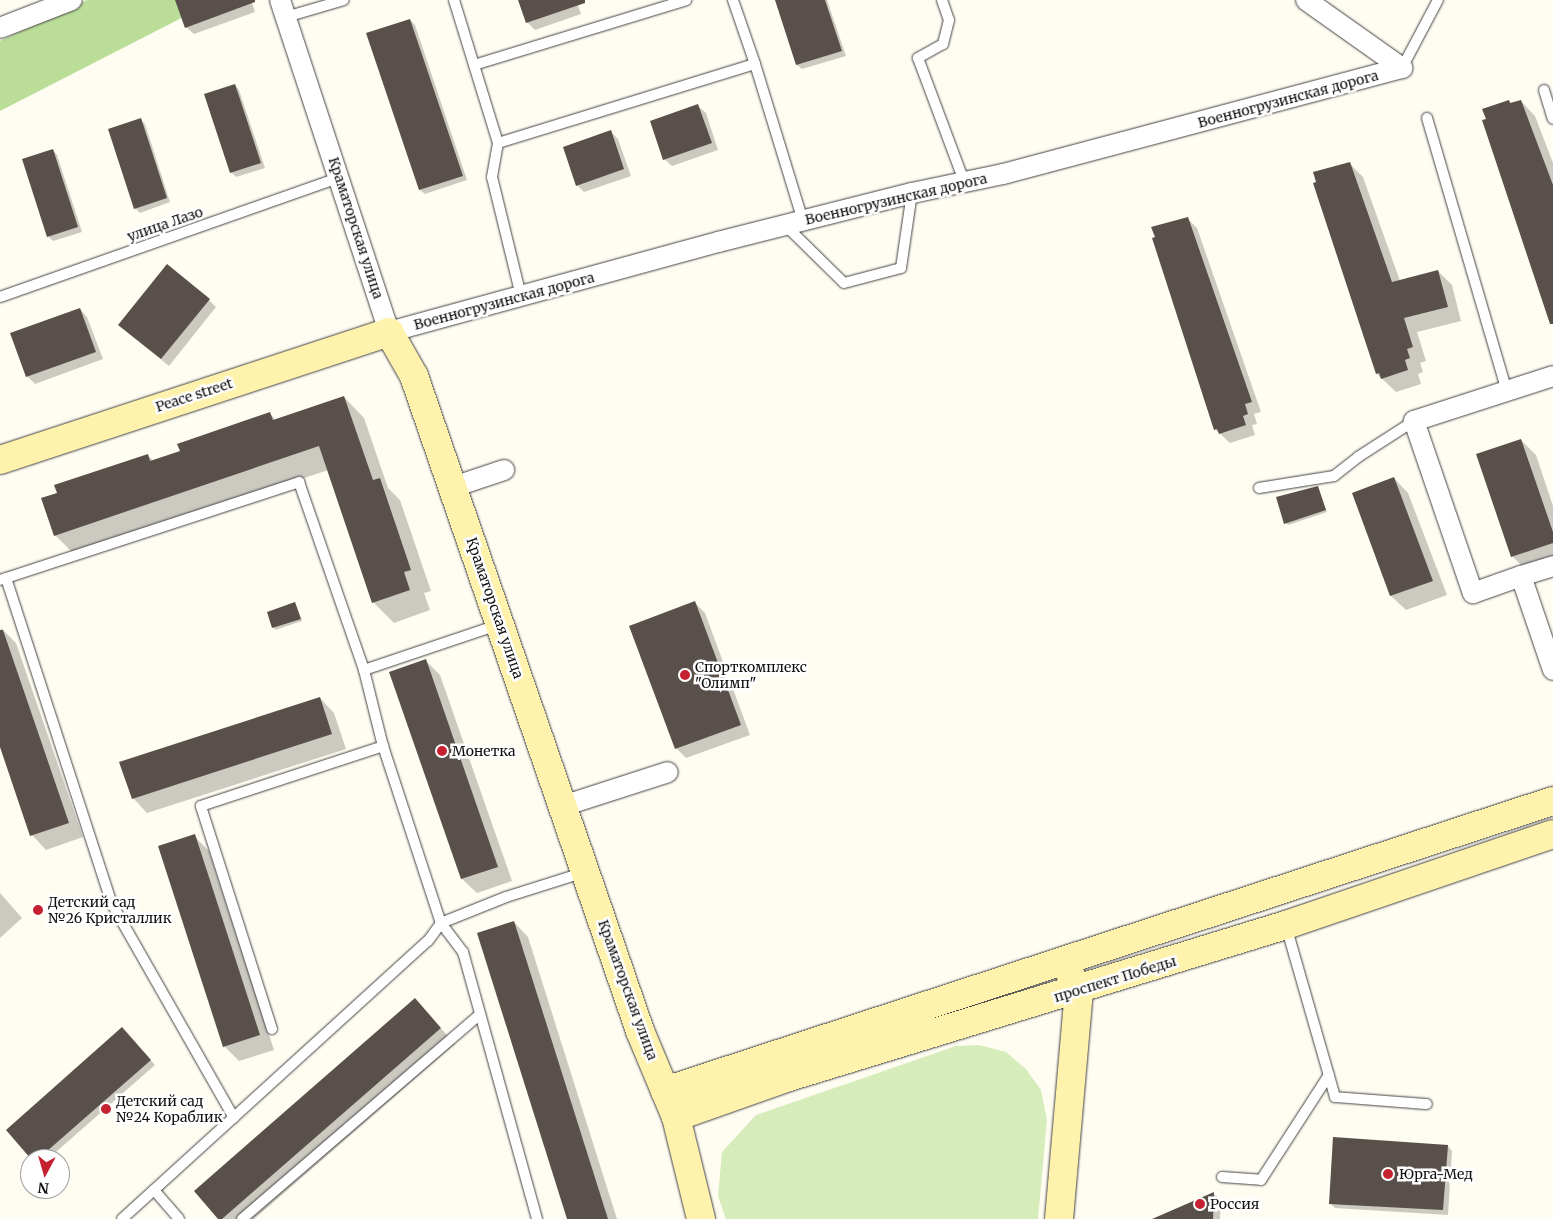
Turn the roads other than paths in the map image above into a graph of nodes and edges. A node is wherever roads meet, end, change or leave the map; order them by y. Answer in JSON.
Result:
{"nodes":[{"id":1,"x":72,"y":0,"type":"edge"},
{"id":2,"x":344,"y":0,"type":"edge"},
{"id":3,"x":454,"y":0,"type":"edge"},
{"id":4,"x":686,"y":0,"type":"edge"},
{"id":5,"x":733,"y":0,"type":"edge"},
{"id":6,"x":942,"y":0,"type":"edge"},
{"id":7,"x":1306,"y":0,"type":"edge"},
{"id":8,"x":1438,"y":0,"type":"edge"},
{"id":9,"x":283,"y":9,"type":"edge"},
{"id":10,"x":0,"y":28,"type":"edge"},
{"id":11,"x":755,"y":64,"type":"junction"},
{"id":12,"x":474,"y":65,"type":"junction"},
{"id":13,"x":1402,"y":68,"type":"junction"},
{"id":14,"x":1544,"y":90,"type":"dead end"},
{"id":15,"x":1427,"y":118,"type":"dead end"},
{"id":16,"x":1553,"y":119,"type":"edge"},
{"id":17,"x":498,"y":143,"type":"junction"},
{"id":18,"x":340,"y":177,"type":"junction"},
{"id":19,"x":964,"y":181,"type":"junction"},
{"id":20,"x":912,"y":193,"type":"junction"},
{"id":21,"x":795,"y":223,"type":"junction"},
{"id":22,"x":521,"y":296,"type":"junction"},
{"id":23,"x":0,"y":297,"type":"edge"},
{"id":24,"x":389,"y":332,"type":"junction"},
{"id":25,"x":1553,"y":376,"type":"edge"},
{"id":26,"x":1507,"y":391,"type":"junction"},
{"id":27,"x":1414,"y":420,"type":"junction"},
{"id":28,"x":0,"y":460,"type":"edge"},
{"id":29,"x":504,"y":470,"type":"dead end"},
{"id":30,"x":454,"y":487,"type":"junction"},
{"id":31,"x":1260,"y":488,"type":"dead end"},
{"id":32,"x":1553,"y":566,"type":"edge"},
{"id":33,"x":1521,"y":576,"type":"junction"},
{"id":34,"x":3,"y":579,"type":"edge"},
{"id":35,"x":502,"y":624,"type":"junction"},
{"id":36,"x":364,"y":670,"type":"junction"},
{"id":37,"x":1553,"y":670,"type":"edge"},
{"id":38,"x":383,"y":746,"type":"junction"},
{"id":39,"x":668,"y":772,"type":"dead end"},
{"id":40,"x":1553,"y":801,"type":"edge"},
{"id":41,"x":562,"y":806,"type":"junction"},
{"id":42,"x":1553,"y":834,"type":"edge"},
{"id":43,"x":586,"y":872,"type":"junction"},
{"id":44,"x":441,"y":923,"type":"junction"},
{"id":45,"x":1286,"y":925,"type":"junction"},
{"id":46,"x":1064,"y":962,"type":"junction"},
{"id":47,"x":1078,"y":991,"type":"junction"},
{"id":48,"x":480,"y":1014,"type":"junction"},
{"id":49,"x":272,"y":1029,"type":"dead end"},
{"id":50,"x":1329,"y":1075,"type":"junction"},
{"id":51,"x":665,"y":1091,"type":"junction"},
{"id":52,"x":1427,"y":1104,"type":"dead end"},
{"id":53,"x":234,"y":1118,"type":"junction"},
{"id":54,"x":676,"y":1118,"type":"junction"},
{"id":55,"x":1222,"y":1177,"type":"dead end"},
{"id":56,"x":154,"y":1190,"type":"junction"},
{"id":57,"x":122,"y":1219,"type":"edge"},
{"id":58,"x":179,"y":1219,"type":"edge"},
{"id":59,"x":242,"y":1219,"type":"edge"},
{"id":60,"x":537,"y":1219,"type":"edge"},
{"id":61,"x":701,"y":1219,"type":"edge"},
{"id":62,"x":1059,"y":1219,"type":"edge"}],
"edges":[{"from":1,"to":10,"type":"street"},
{"from":2,"to":9,"type":"lane"},
{"from":3,"to":12,"type":"lane"},
{"from":4,"to":12,"type":"lane"},
{"from":5,"to":11,"type":"lane"},
{"from":6,"to":19,"type":"lane"},
{"from":7,"to":13,"type":"street"},
{"from":8,"to":13,"type":"lane"},
{"from":9,"to":18,"type":"street","name":"Краматорская улица"},
{"from":11,"to":17,"type":"lane"},
{"from":11,"to":21,"type":"lane"},
{"from":12,"to":17,"type":"lane"},
{"from":13,"to":19,"type":"street","name":"Военногрузинская дорога"},
{"from":14,"to":16,"type":"lane"},
{"from":15,"to":26,"type":"lane"},
{"from":17,"to":22,"type":"lane"},
{"from":18,"to":23,"type":"lane","name":"улица Лазо"},
{"from":18,"to":24,"type":"street","name":"Краматорская улица"},
{"from":19,"to":20,"type":"street","name":"Военногрузинская дорога"},
{"from":20,"to":21,"type":"street","name":"Военногрузинская дорога"},
{"from":20,"to":21,"type":"lane"},
{"from":21,"to":22,"type":"street","name":"Военногрузинская дорога"},
{"from":22,"to":24,"type":"street","name":"Военногрузинская дорога"},
{"from":24,"to":28,"type":"main road","name":"Peace street"},
{"from":24,"to":30,"type":"main road","name":"Краматорская улица"},
{"from":25,"to":26,"type":"street"},
{"from":26,"to":27,"type":"street"},
{"from":27,"to":31,"type":"lane"},
{"from":27,"to":33,"type":"street"},
{"from":29,"to":30,"type":"street"},
{"from":30,"to":35,"type":"main road","name":"Краматорская улица"},
{"from":32,"to":33,"type":"street"},
{"from":33,"to":37,"type":"street"},
{"from":34,"to":36,"type":"lane"},
{"from":34,"to":53,"type":"lane"},
{"from":35,"to":36,"type":"lane"},
{"from":35,"to":41,"type":"main road","name":"Краматорская улица"},
{"from":36,"to":38,"type":"lane"},
{"from":38,"to":44,"type":"lane"},
{"from":38,"to":49,"type":"lane"},
{"from":39,"to":41,"type":"street"},
{"from":40,"to":46,"type":"main road"},
{"from":41,"to":43,"type":"main road","name":"Краматорская улица"},
{"from":42,"to":45,"type":"main road","name":"проспект Победы"},
{"from":43,"to":44,"type":"lane"},
{"from":43,"to":51,"type":"main road","name":"Краматорская улица"},
{"from":44,"to":48,"type":"lane"},
{"from":44,"to":53,"type":"lane"},
{"from":45,"to":47,"type":"main road","name":"проспект Победы"},
{"from":45,"to":50,"type":"lane"},
{"from":46,"to":47,"type":"main road"},
{"from":46,"to":51,"type":"main road"},
{"from":47,"to":54,"type":"main road","name":"проспект Победы"},
{"from":47,"to":62,"type":"main road"},
{"from":48,"to":59,"type":"lane"},
{"from":48,"to":60,"type":"lane"},
{"from":50,"to":52,"type":"lane"},
{"from":50,"to":55,"type":"lane"},
{"from":51,"to":54,"type":"main road","name":"Краматорская улица"},
{"from":53,"to":56,"type":"lane"},
{"from":54,"to":61,"type":"main road","name":"Краматорская улица"},
{"from":56,"to":57,"type":"lane"},
{"from":56,"to":58,"type":"lane"}]}
